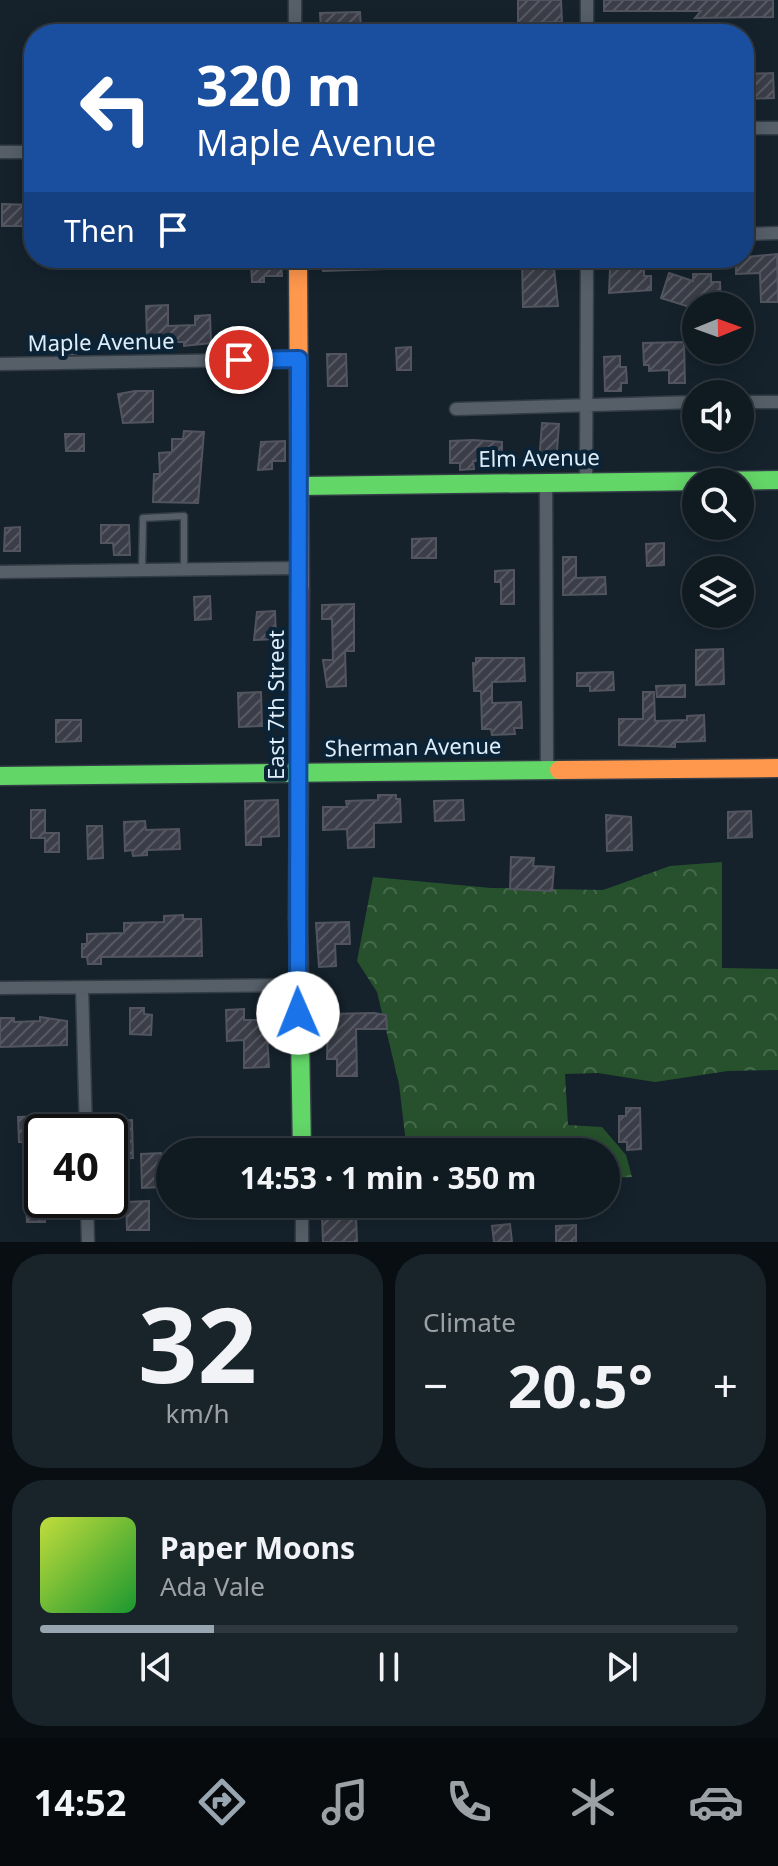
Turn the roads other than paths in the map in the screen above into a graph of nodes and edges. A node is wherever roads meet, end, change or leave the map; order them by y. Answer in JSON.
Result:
{"nodes":[{"id":1,"x":295,"y":0,"type":"edge"},
{"id":2,"x":587,"y":0,"type":"edge"},
{"id":3,"x":295,"y":24,"type":"edge"},
{"id":4,"x":587,"y":24,"type":"edge"},
{"id":5,"x":754,"y":128,"type":"edge"},
{"id":6,"x":778,"y":128,"type":"edge"},
{"id":7,"x":0,"y":152,"type":"edge"},
{"id":8,"x":24,"y":152,"type":"edge"},
{"id":9,"x":778,"y":233,"type":"edge"},
{"id":10,"x":754,"y":234,"type":"edge"},
{"id":11,"x":298,"y":268,"type":"edge"},
{"id":12,"x":587,"y":268,"type":"edge"},
{"id":13,"x":299,"y":359,"type":"junction"},
{"id":14,"x":0,"y":364,"type":"edge"},
{"id":15,"x":682,"y":402,"type":"edge"},
{"id":16,"x":754,"y":402,"type":"edge"},
{"id":17,"x":778,"y":402,"type":"edge"},
{"id":18,"x":589,"y":407,"type":"junction"},
{"id":19,"x":456,"y":409,"type":"dead end"},
{"id":20,"x":778,"y":480,"type":"edge"},
{"id":21,"x":586,"y":481,"type":"junction"},
{"id":22,"x":546,"y":482,"type":"junction"},
{"id":23,"x":300,"y":486,"type":"junction"},
{"id":24,"x":300,"y":568,"type":"junction"},
{"id":25,"x":142,"y":570,"type":"junction"},
{"id":26,"x":184,"y":570,"type":"junction"},
{"id":27,"x":0,"y":572,"type":"edge"},
{"id":28,"x":778,"y":768,"type":"edge"},
{"id":29,"x":547,"y":770,"type":"junction"},
{"id":30,"x":300,"y":772,"type":"junction"},
{"id":31,"x":0,"y":776,"type":"edge"},
{"id":32,"x":297,"y":985,"type":"junction"},
{"id":33,"x":82,"y":987,"type":"junction"},
{"id":34,"x":0,"y":988,"type":"edge"},
{"id":35,"x":86,"y":1114,"type":"edge"},
{"id":36,"x":302,"y":1138,"type":"edge"},
{"id":37,"x":87,"y":1218,"type":"edge"},
{"id":38,"x":302,"y":1218,"type":"edge"},
{"id":39,"x":88,"y":1242,"type":"edge"},
{"id":40,"x":302,"y":1242,"type":"edge"}],
"edges":[{"from":1,"to":3,"type":"street"},
{"from":2,"to":4,"type":"street"},
{"from":5,"to":6,"type":"street"},
{"from":7,"to":8,"type":"street"},
{"from":9,"to":10,"type":"street"},
{"from":11,"to":13,"type":"street","name":"East 7th Street"},
{"from":12,"to":18,"type":"street"},
{"from":13,"to":14,"type":"street","name":"Maple Avenue"},
{"from":13,"to":23,"type":"street","name":"East 7th Street"},
{"from":15,"to":18,"type":"street"},
{"from":16,"to":17,"type":"street"},
{"from":18,"to":19,"type":"street"},
{"from":18,"to":21,"type":"street"},
{"from":20,"to":21,"type":"street","name":"Elm Avenue"},
{"from":21,"to":22,"type":"street","name":"Elm Avenue"},
{"from":22,"to":23,"type":"street","name":"Elm Avenue"},
{"from":22,"to":29,"type":"street"},
{"from":23,"to":24,"type":"street","name":"East 7th Street"},
{"from":24,"to":26,"type":"street"},
{"from":24,"to":30,"type":"street","name":"East 7th Street"},
{"from":25,"to":26,"type":"street"},
{"from":25,"to":26,"type":"lane"},
{"from":25,"to":27,"type":"street"},
{"from":28,"to":29,"type":"street","name":"Sherman Avenue"},
{"from":29,"to":30,"type":"street","name":"Sherman Avenue"},
{"from":30,"to":31,"type":"street","name":"Sherman Avenue"},
{"from":30,"to":32,"type":"street","name":"East 7th Street"},
{"from":32,"to":33,"type":"street"},
{"from":32,"to":36,"type":"street","name":"East 7th Street"},
{"from":33,"to":34,"type":"street"},
{"from":33,"to":35,"type":"street"},
{"from":37,"to":39,"type":"street"},
{"from":38,"to":40,"type":"street"}]}
